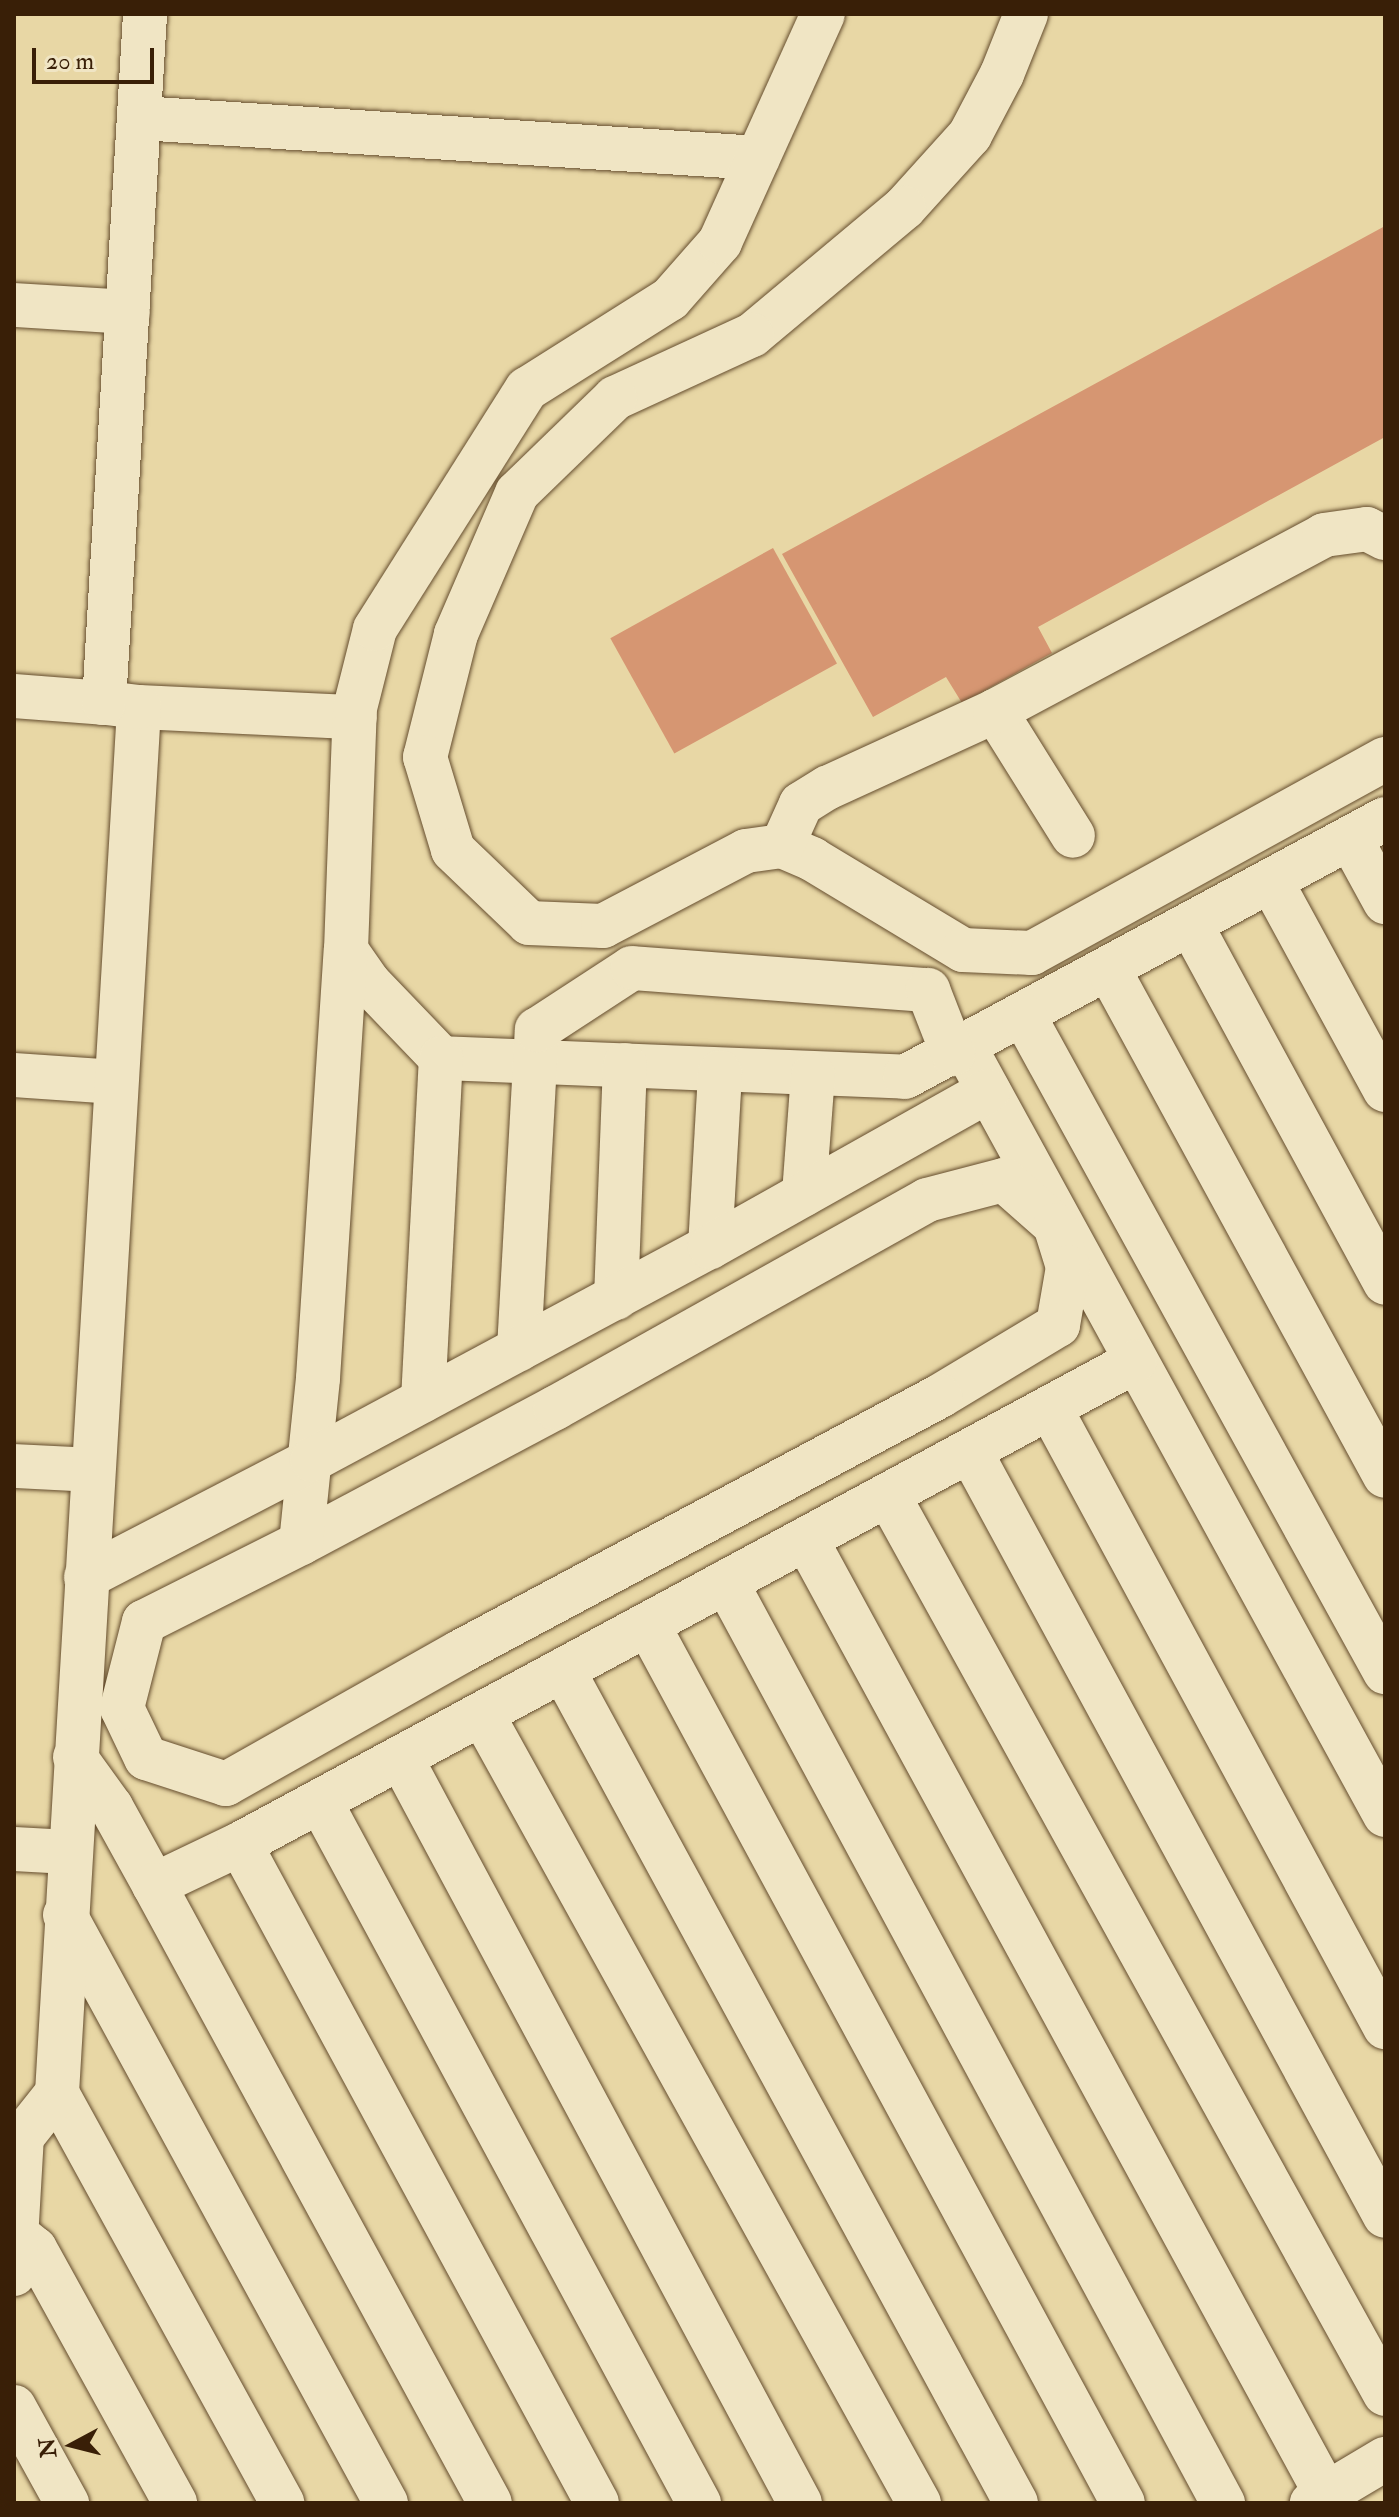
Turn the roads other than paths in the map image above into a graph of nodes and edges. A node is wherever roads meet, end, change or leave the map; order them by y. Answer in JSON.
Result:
{"nodes":[{"id":1,"x":145,"y":14,"type":"edge"},
{"id":2,"x":823,"y":14,"type":"edge"},
{"id":3,"x":1026,"y":14,"type":"edge"},
{"id":4,"x":140,"y":118,"type":"junction"},
{"id":5,"x":758,"y":158,"type":"junction"},
{"id":6,"x":14,"y":305,"type":"edge"},
{"id":7,"x":128,"y":312,"type":"junction"},
{"id":8,"x":1385,"y":538,"type":"edge"},
{"id":9,"x":14,"y":696,"type":"edge"},
{"id":10,"x":122,"y":705,"type":"junction"},
{"id":11,"x":995,"y":711,"type":"junction"},
{"id":12,"x":355,"y":717,"type":"junction"},
{"id":13,"x":1385,"y":759,"type":"edge"},
{"id":14,"x":1368,"y":828,"type":"edge"},
{"id":15,"x":1073,"y":836,"type":"dead end"},
{"id":16,"x":782,"y":846,"type":"junction"},
{"id":17,"x":1271,"y":881,"type":"junction"},
{"id":18,"x":1385,"y":902,"type":"edge"},
{"id":19,"x":1191,"y":925,"type":"junction"},
{"id":20,"x":346,"y":950,"type":"junction"},
{"id":21,"x":1109,"y":970,"type":"junction"},
{"id":22,"x":1024,"y":1016,"type":"junction"},
{"id":23,"x":959,"y":1050,"type":"junction"},
{"id":24,"x":441,"y":1058,"type":"junction"},
{"id":25,"x":533,"y":1061,"type":"junction"},
{"id":26,"x":625,"y":1065,"type":"junction"},
{"id":27,"x":720,"y":1072,"type":"junction"},
{"id":28,"x":14,"y":1075,"type":"edge"},
{"id":29,"x":813,"y":1075,"type":"junction"},
{"id":30,"x":116,"y":1082,"type":"junction"},
{"id":31,"x":1385,"y":1090,"type":"edge"},
{"id":32,"x":988,"y":1091,"type":"junction"},
{"id":33,"x":804,"y":1194,"type":"junction"},
{"id":34,"x":710,"y":1247,"type":"junction"},
{"id":35,"x":1385,"y":1283,"type":"edge"},
{"id":36,"x":616,"y":1298,"type":"junction"},
{"id":37,"x":519,"y":1349,"type":"junction"},
{"id":38,"x":1134,"y":1362,"type":"junction"},
{"id":39,"x":423,"y":1400,"type":"junction"},
{"id":40,"x":1050,"y":1408,"type":"junction"},
{"id":41,"x":970,"y":1451,"type":"junction"},
{"id":42,"x":312,"y":1460,"type":"junction"},
{"id":43,"x":14,"y":1466,"type":"edge"},
{"id":44,"x":92,"y":1470,"type":"junction"},
{"id":45,"x":1385,"y":1476,"type":"edge"},
{"id":46,"x":888,"y":1495,"type":"junction"},
{"id":47,"x":806,"y":1539,"type":"junction"},
{"id":48,"x":301,"y":1543,"type":"junction"},
{"id":49,"x":86,"y":1577,"type":"junction"},
{"id":50,"x":726,"y":1582,"type":"junction"},
{"id":51,"x":648,"y":1625,"type":"junction"},
{"id":52,"x":563,"y":1670,"type":"junction"},
{"id":53,"x":1385,"y":1672,"type":"edge"},
{"id":54,"x":482,"y":1714,"type":"junction"},
{"id":55,"x":75,"y":1757,"type":"junction"},
{"id":56,"x":401,"y":1758,"type":"junction"},
{"id":57,"x":320,"y":1801,"type":"junction"},
{"id":58,"x":1385,"y":1815,"type":"edge"},
{"id":59,"x":240,"y":1844,"type":"junction"},
{"id":60,"x":14,"y":1849,"type":"edge"},
{"id":61,"x":69,"y":1852,"type":"junction"},
{"id":62,"x":154,"y":1885,"type":"junction"},
{"id":63,"x":65,"y":1915,"type":"junction"},
{"id":64,"x":1385,"y":2027,"type":"edge"},
{"id":65,"x":57,"y":2093,"type":"junction"},
{"id":66,"x":1385,"y":2216,"type":"edge"},
{"id":67,"x":15,"y":2246,"type":"edge"},
{"id":68,"x":1385,"y":2394,"type":"edge"},
{"id":69,"x":14,"y":2407,"type":"edge"},
{"id":70,"x":1385,"y":2459,"type":"edge"},
{"id":71,"x":1319,"y":2499,"type":"edge"},
{"id":72,"x":67,"y":2503,"type":"edge"},
{"id":73,"x":175,"y":2503,"type":"edge"},
{"id":74,"x":282,"y":2503,"type":"edge"},
{"id":75,"x":386,"y":2503,"type":"edge"},
{"id":76,"x":490,"y":2503,"type":"edge"},
{"id":77,"x":597,"y":2503,"type":"edge"},
{"id":78,"x":699,"y":2503,"type":"edge"},
{"id":79,"x":800,"y":2503,"type":"edge"},
{"id":80,"x":919,"y":2503,"type":"edge"},
{"id":81,"x":1016,"y":2503,"type":"edge"},
{"id":82,"x":1123,"y":2503,"type":"edge"},
{"id":83,"x":1223,"y":2503,"type":"edge"}],
"edges":[{"from":1,"to":4,"type":"lane"},
{"from":2,"to":5,"type":"lane"},
{"from":3,"to":16,"type":"lane"},
{"from":4,"to":5,"type":"lane"},
{"from":4,"to":7,"type":"lane"},
{"from":5,"to":12,"type":"lane"},
{"from":6,"to":7,"type":"lane"},
{"from":7,"to":10,"type":"lane"},
{"from":8,"to":11,"type":"lane"},
{"from":9,"to":10,"type":"lane"},
{"from":10,"to":12,"type":"lane"},
{"from":10,"to":30,"type":"lane"},
{"from":11,"to":15,"type":"lane"},
{"from":11,"to":16,"type":"lane"},
{"from":12,"to":20,"type":"lane"},
{"from":13,"to":16,"type":"lane"},
{"from":14,"to":17,"type":"lane"},
{"from":14,"to":18,"type":"lane"},
{"from":17,"to":19,"type":"lane"},
{"from":17,"to":31,"type":"lane"},
{"from":19,"to":21,"type":"lane"},
{"from":19,"to":35,"type":"lane"},
{"from":20,"to":24,"type":"lane"},
{"from":20,"to":42,"type":"lane"},
{"from":21,"to":22,"type":"lane"},
{"from":21,"to":45,"type":"lane"},
{"from":22,"to":23,"type":"lane"},
{"from":22,"to":53,"type":"lane"},
{"from":23,"to":25,"type":"lane"},
{"from":23,"to":29,"type":"lane"},
{"from":23,"to":32,"type":"lane"},
{"from":24,"to":25,"type":"lane"},
{"from":24,"to":39,"type":"lane"},
{"from":25,"to":26,"type":"lane"},
{"from":25,"to":37,"type":"lane"},
{"from":26,"to":27,"type":"lane"},
{"from":26,"to":36,"type":"lane"},
{"from":27,"to":29,"type":"lane"},
{"from":27,"to":34,"type":"lane"},
{"from":28,"to":30,"type":"lane"},
{"from":29,"to":33,"type":"lane"},
{"from":30,"to":44,"type":"lane"},
{"from":32,"to":33,"type":"lane"},
{"from":32,"to":38,"type":"lane"},
{"from":33,"to":34,"type":"lane"},
{"from":34,"to":36,"type":"lane"},
{"from":36,"to":37,"type":"lane"},
{"from":37,"to":39,"type":"lane"},
{"from":38,"to":40,"type":"lane"},
{"from":38,"to":58,"type":"lane"},
{"from":39,"to":42,"type":"lane"},
{"from":40,"to":41,"type":"lane"},
{"from":40,"to":64,"type":"lane"},
{"from":41,"to":46,"type":"lane"},
{"from":41,"to":66,"type":"lane"},
{"from":42,"to":48,"type":"lane"},
{"from":42,"to":49,"type":"lane"},
{"from":43,"to":44,"type":"lane"},
{"from":44,"to":49,"type":"lane"},
{"from":46,"to":47,"type":"lane"},
{"from":46,"to":68,"type":"lane"},
{"from":47,"to":50,"type":"lane"},
{"from":47,"to":71,"type":"lane"},
{"from":48,"to":48,"type":"lane"},
{"from":49,"to":55,"type":"lane"},
{"from":50,"to":51,"type":"lane"},
{"from":50,"to":83,"type":"lane"},
{"from":51,"to":52,"type":"lane"},
{"from":51,"to":82,"type":"lane"},
{"from":52,"to":54,"type":"lane"},
{"from":52,"to":81,"type":"lane"},
{"from":54,"to":56,"type":"lane"},
{"from":54,"to":80,"type":"lane"},
{"from":55,"to":61,"type":"lane"},
{"from":55,"to":62,"type":"lane"},
{"from":56,"to":57,"type":"lane"},
{"from":56,"to":79,"type":"lane"},
{"from":57,"to":59,"type":"lane"},
{"from":57,"to":78,"type":"lane"},
{"from":59,"to":62,"type":"lane"},
{"from":59,"to":77,"type":"lane"},
{"from":60,"to":61,"type":"lane"},
{"from":61,"to":63,"type":"lane"},
{"from":62,"to":76,"type":"lane"},
{"from":63,"to":65,"type":"lane"},
{"from":63,"to":75,"type":"lane"},
{"from":65,"to":67,"type":"lane"},
{"from":65,"to":74,"type":"lane"},
{"from":67,"to":73,"type":"lane"},
{"from":69,"to":72,"type":"lane"},
{"from":70,"to":71,"type":"lane"}]}
